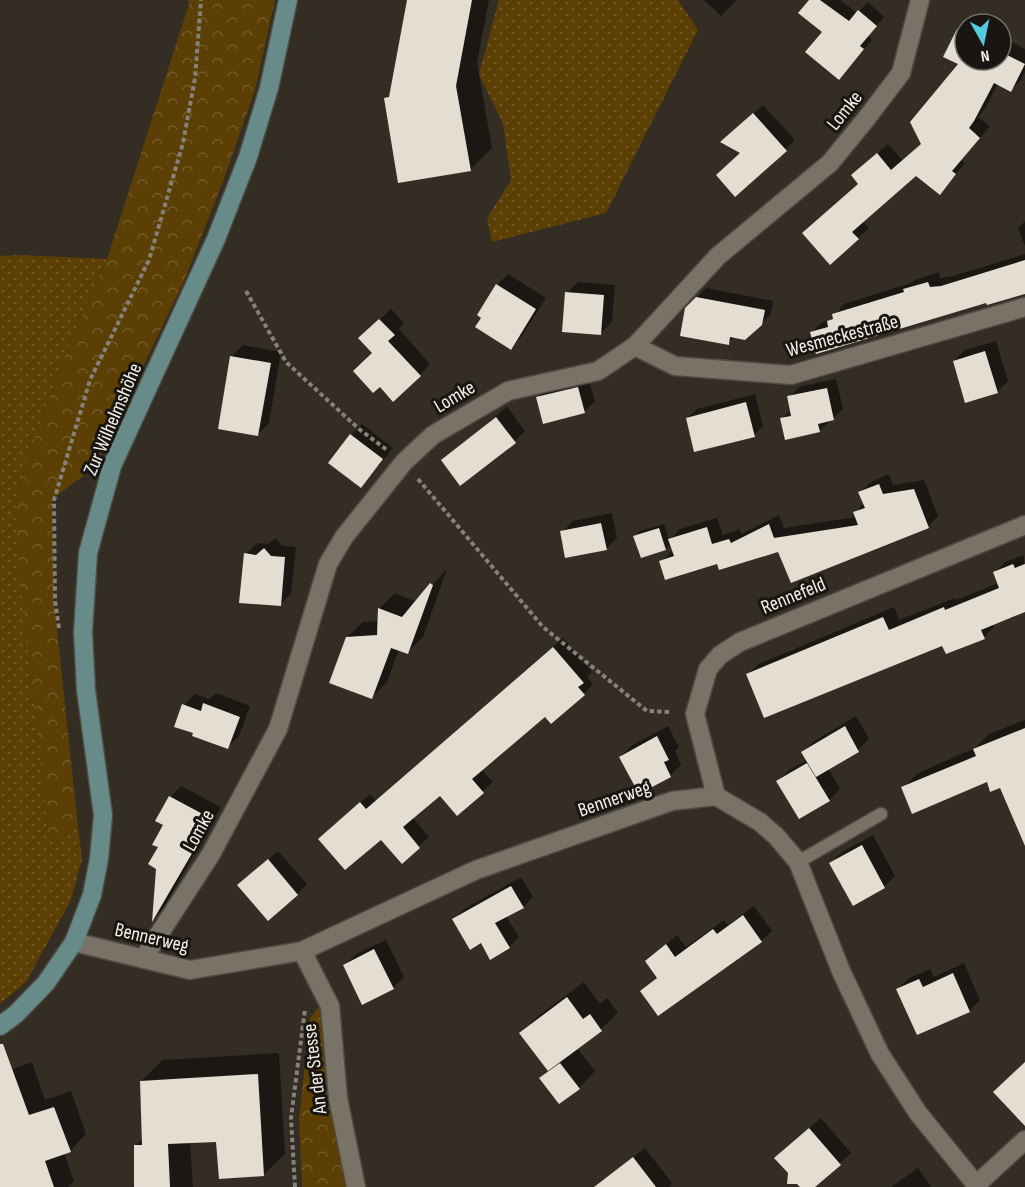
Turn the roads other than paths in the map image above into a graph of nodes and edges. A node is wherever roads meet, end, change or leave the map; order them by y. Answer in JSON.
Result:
{"nodes":[{"id":1,"x":288,"y":0,"type":"edge"},
{"id":2,"x":920,"y":0,"type":"edge"},
{"id":3,"x":1025,"y":307,"type":"edge"},
{"id":4,"x":635,"y":346,"type":"junction"},
{"id":5,"x":1025,"y":525,"type":"edge"},
{"id":6,"x":717,"y":796,"type":"junction"},
{"id":7,"x":881,"y":814,"type":"dead end"},
{"id":8,"x":798,"y":862,"type":"junction"},
{"id":9,"x":74,"y":942,"type":"junction"},
{"id":10,"x":302,"y":951,"type":"junction"},
{"id":11,"x":143,"y":959,"type":"junction"},
{"id":12,"x":0,"y":1026,"type":"edge"},
{"id":13,"x":1025,"y":1140,"type":"edge"},
{"id":14,"x":977,"y":1186,"type":"edge"},
{"id":15,"x":356,"y":1187,"type":"edge"}],
"edges":[{"from":1,"to":9,"type":"street","name":"Zur Wilhelmshöhe"},
{"from":2,"to":4,"type":"street","name":"Lomke"},
{"from":3,"to":4,"type":"street","name":"Wesmeckestraße"},
{"from":4,"to":11,"type":"street","name":"Lomke"},
{"from":5,"to":6,"type":"street","name":"Rennefeld"},
{"from":6,"to":8,"type":"street"},
{"from":6,"to":10,"type":"street","name":"Bennerweg"},
{"from":7,"to":8,"type":"lane"},
{"from":8,"to":14,"type":"street"},
{"from":9,"to":11,"type":"street","name":"Bennerweg"},
{"from":9,"to":12,"type":"street","name":"Zur Wilhelmshöhe"},
{"from":10,"to":11,"type":"street","name":"Bennerweg"},
{"from":10,"to":15,"type":"street","name":"An der Stesse"},
{"from":13,"to":14,"type":"street"}]}
